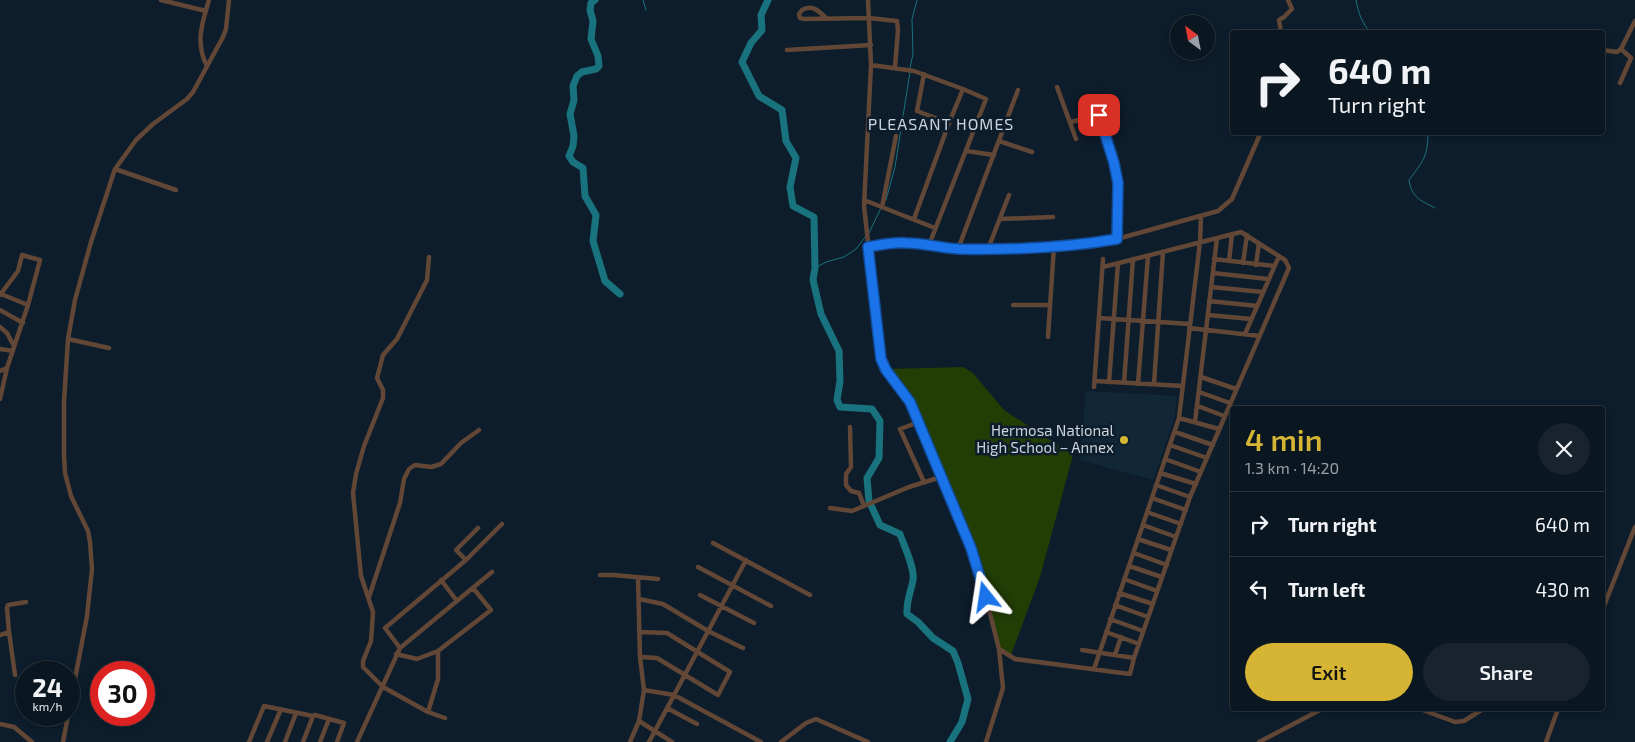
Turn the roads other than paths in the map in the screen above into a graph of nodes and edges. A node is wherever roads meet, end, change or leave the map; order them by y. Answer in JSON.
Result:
{"nodes":[{"id":1,"x":161,"y":0,"type":"edge"},
{"id":2,"x":209,"y":0,"type":"edge"},
{"id":3,"x":229,"y":0,"type":"edge"},
{"id":4,"x":868,"y":0,"type":"edge"},
{"id":5,"x":1288,"y":0,"type":"edge"},
{"id":6,"x":171,"y":1,"type":"edge"},
{"id":7,"x":206,"y":10,"type":"junction"},
{"id":8,"x":826,"y":18,"type":"junction"},
{"id":9,"x":869,"y":18,"type":"junction"},
{"id":10,"x":1635,"y":21,"type":"edge"},
{"id":11,"x":1281,"y":30,"type":"edge"},
{"id":12,"x":871,"y":45,"type":"junction"},
{"id":13,"x":1621,"y":49,"type":"junction"},
{"id":14,"x":787,"y":50,"type":"dead end"},
{"id":15,"x":1605,"y":50,"type":"edge"},
{"id":16,"x":871,"y":65,"type":"junction"},
{"id":17,"x":207,"y":66,"type":"junction"},
{"id":18,"x":895,"y":67,"type":"junction"},
{"id":19,"x":924,"y":74,"type":"junction"},
{"id":20,"x":1620,"y":83,"type":"dead end"},
{"id":21,"x":1057,"y":86,"type":"dead end"},
{"id":22,"x":963,"y":89,"type":"junction"},
{"id":23,"x":1018,"y":90,"type":"dead end"},
{"id":24,"x":1094,"y":101,"type":"dead end"},
{"id":25,"x":1099,"y":115,"type":"junction"},
{"id":26,"x":1071,"y":122,"type":"junction"},
{"id":27,"x":949,"y":123,"type":"junction"},
{"id":28,"x":1261,"y":135,"type":"edge"},
{"id":29,"x":896,"y":136,"type":"dead end"},
{"id":30,"x":1076,"y":139,"type":"dead end"},
{"id":31,"x":999,"y":141,"type":"junction"},
{"id":32,"x":966,"y":151,"type":"junction"},
{"id":33,"x":1032,"y":152,"type":"dead end"},
{"id":34,"x":994,"y":155,"type":"junction"},
{"id":35,"x":115,"y":169,"type":"junction"},
{"id":36,"x":176,"y":190,"type":"dead end"},
{"id":37,"x":1008,"y":195,"type":"dead end"},
{"id":38,"x":864,"y":200,"type":"junction"},
{"id":39,"x":882,"y":207,"type":"junction"},
{"id":40,"x":1201,"y":216,"type":"junction"},
{"id":41,"x":1054,"y":217,"type":"dead end"},
{"id":42,"x":914,"y":219,"type":"junction"},
{"id":43,"x":1000,"y":219,"type":"junction"},
{"id":44,"x":935,"y":228,"type":"junction"},
{"id":45,"x":1232,"y":234,"type":"junction"},
{"id":46,"x":1247,"y":235,"type":"junction"},
{"id":47,"x":1217,"y":238,"type":"junction"},
{"id":48,"x":1117,"y":239,"type":"junction"},
{"id":49,"x":1200,"y":242,"type":"junction"},
{"id":50,"x":1259,"y":243,"type":"junction"},
{"id":51,"x":929,"y":245,"type":"junction"},
{"id":52,"x":1054,"y":246,"type":"junction"},
{"id":53,"x":868,"y":247,"type":"junction"},
{"id":54,"x":988,"y":248,"type":"junction"},
{"id":55,"x":958,"y":249,"type":"junction"},
{"id":56,"x":1163,"y":252,"type":"junction"},
{"id":57,"x":429,"y":256,"type":"dead end"},
{"id":58,"x":1148,"y":256,"type":"junction"},
{"id":59,"x":1279,"y":256,"type":"junction"},
{"id":60,"x":1103,"y":259,"type":"dead end"},
{"id":61,"x":1214,"y":259,"type":"junction"},
{"id":62,"x":1133,"y":260,"type":"junction"},
{"id":63,"x":1229,"y":261,"type":"junction"},
{"id":64,"x":1118,"y":263,"type":"junction"},
{"id":65,"x":1243,"y":263,"type":"junction"},
{"id":66,"x":1256,"y":264,"type":"junction"},
{"id":67,"x":1274,"y":266,"type":"junction"},
{"id":68,"x":1103,"y":267,"type":"junction"},
{"id":69,"x":1213,"y":273,"type":"junction"},
{"id":70,"x":1268,"y":279,"type":"junction"},
{"id":71,"x":1211,"y":287,"type":"junction"},
{"id":72,"x":1263,"y":292,"type":"junction"},
{"id":73,"x":0,"y":295,"type":"edge"},
{"id":74,"x":1209,"y":300,"type":"junction"},
{"id":75,"x":28,"y":305,"type":"junction"},
{"id":76,"x":1013,"y":305,"type":"dead end"},
{"id":77,"x":1050,"y":305,"type":"junction"},
{"id":78,"x":1257,"y":306,"type":"junction"},
{"id":79,"x":0,"y":310,"type":"edge"},
{"id":80,"x":1208,"y":315,"type":"junction"},
{"id":81,"x":1099,"y":318,"type":"junction"},
{"id":82,"x":1114,"y":319,"type":"junction"},
{"id":83,"x":1251,"y":319,"type":"junction"},
{"id":84,"x":1128,"y":320,"type":"junction"},
{"id":85,"x":1142,"y":321,"type":"junction"},
{"id":86,"x":1158,"y":322,"type":"junction"},
{"id":87,"x":23,"y":323,"type":"junction"},
{"id":88,"x":1190,"y":326,"type":"junction"},
{"id":89,"x":0,"y":327,"type":"edge"},
{"id":90,"x":1206,"y":330,"type":"junction"},
{"id":91,"x":1245,"y":334,"type":"junction"},
{"id":92,"x":1260,"y":336,"type":"junction"},
{"id":93,"x":1048,"y":337,"type":"dead end"},
{"id":94,"x":68,"y":339,"type":"junction"},
{"id":95,"x":14,"y":348,"type":"junction"},
{"id":96,"x":109,"y":348,"type":"dead end"},
{"id":97,"x":0,"y":349,"type":"edge"},
{"id":98,"x":8,"y":368,"type":"junction"},
{"id":99,"x":0,"y":371,"type":"edge"},
{"id":100,"x":1201,"y":377,"type":"junction"},
{"id":101,"x":1109,"y":382,"type":"junction"},
{"id":102,"x":1124,"y":383,"type":"junction"},
{"id":103,"x":1138,"y":384,"type":"junction"},
{"id":104,"x":1154,"y":384,"type":"junction"},
{"id":105,"x":1183,"y":386,"type":"junction"},
{"id":106,"x":2,"y":387,"type":"edge"},
{"id":107,"x":1236,"y":388,"type":"junction"},
{"id":108,"x":1199,"y":392,"type":"junction"},
{"id":109,"x":0,"y":399,"type":"edge"},
{"id":110,"x":1230,"y":403,"type":"junction"},
{"id":111,"x":1198,"y":406,"type":"junction"},
{"id":112,"x":1224,"y":416,"type":"junction"},
{"id":113,"x":1179,"y":418,"type":"junction"},
{"id":114,"x":919,"y":422,"type":"junction"},
{"id":115,"x":1195,"y":422,"type":"junction"},
{"id":116,"x":850,"y":427,"type":"dead end"},
{"id":117,"x":478,"y":430,"type":"dead end"},
{"id":118,"x":1219,"y":430,"type":"junction"},
{"id":119,"x":1175,"y":432,"type":"junction"},
{"id":120,"x":1170,"y":445,"type":"junction"},
{"id":121,"x":1213,"y":445,"type":"junction"},
{"id":122,"x":1207,"y":458,"type":"junction"},
{"id":123,"x":1165,"y":460,"type":"junction"},
{"id":124,"x":1160,"y":472,"type":"junction"},
{"id":125,"x":1201,"y":472,"type":"junction"},
{"id":126,"x":941,"y":477,"type":"junction"},
{"id":127,"x":924,"y":482,"type":"junction"},
{"id":128,"x":1196,"y":484,"type":"junction"},
{"id":129,"x":1156,"y":485,"type":"junction"},
{"id":130,"x":1190,"y":497,"type":"junction"},
{"id":131,"x":1152,"y":498,"type":"junction"},
{"id":132,"x":866,"y":505,"type":"junction"},
{"id":133,"x":830,"y":508,"type":"dead end"},
{"id":134,"x":1186,"y":510,"type":"junction"},
{"id":135,"x":1147,"y":512,"type":"junction"},
{"id":136,"x":502,"y":524,"type":"dead end"},
{"id":137,"x":1181,"y":524,"type":"junction"},
{"id":138,"x":1143,"y":525,"type":"junction"},
{"id":139,"x":1635,"y":527,"type":"edge"},
{"id":140,"x":478,"y":528,"type":"dead end"},
{"id":141,"x":1176,"y":537,"type":"junction"},
{"id":142,"x":1138,"y":539,"type":"junction"},
{"id":143,"x":713,"y":542,"type":"dead end"},
{"id":144,"x":1171,"y":550,"type":"junction"},
{"id":145,"x":1134,"y":553,"type":"junction"},
{"id":146,"x":466,"y":560,"type":"junction"},
{"id":147,"x":746,"y":560,"type":"junction"},
{"id":148,"x":1166,"y":565,"type":"junction"},
{"id":149,"x":698,"y":566,"type":"dead end"},
{"id":150,"x":1129,"y":566,"type":"junction"},
{"id":151,"x":492,"y":572,"type":"dead end"},
{"id":152,"x":600,"y":575,"type":"dead end"},
{"id":153,"x":1162,"y":577,"type":"junction"},
{"id":154,"x":638,"y":578,"type":"junction"},
{"id":155,"x":658,"y":579,"type":"dead end"},
{"id":156,"x":1124,"y":579,"type":"junction"},
{"id":157,"x":441,"y":580,"type":"junction"},
{"id":158,"x":733,"y":585,"type":"junction"},
{"id":159,"x":473,"y":588,"type":"junction"},
{"id":160,"x":1157,"y":591,"type":"junction"},
{"id":161,"x":1119,"y":593,"type":"junction"},
{"id":162,"x":700,"y":595,"type":"dead end"},
{"id":163,"x":810,"y":595,"type":"dead end"},
{"id":164,"x":369,"y":597,"type":"junction"},
{"id":165,"x":639,"y":599,"type":"junction"},
{"id":166,"x":457,"y":601,"type":"junction"},
{"id":167,"x":26,"y":602,"type":"dead end"},
{"id":168,"x":1605,"y":603,"type":"edge"},
{"id":169,"x":1152,"y":604,"type":"junction"},
{"id":170,"x":1115,"y":605,"type":"junction"},
{"id":171,"x":722,"y":606,"type":"junction"},
{"id":172,"x":771,"y":606,"type":"dead end"},
{"id":173,"x":1148,"y":618,"type":"junction"},
{"id":174,"x":1110,"y":619,"type":"junction"},
{"id":175,"x":754,"y":623,"type":"dead end"},
{"id":176,"x":708,"y":631,"type":"junction"},
{"id":177,"x":1143,"y":631,"type":"junction"},
{"id":178,"x":9,"y":632,"type":"junction"},
{"id":179,"x":639,"y":632,"type":"junction"},
{"id":180,"x":1106,"y":632,"type":"junction"},
{"id":181,"x":0,"y":635,"type":"edge"},
{"id":182,"x":1121,"y":638,"type":"junction"},
{"id":183,"x":1139,"y":644,"type":"junction"},
{"id":184,"x":400,"y":648,"type":"junction"},
{"id":185,"x":743,"y":648,"type":"dead end"},
{"id":186,"x":999,"y":649,"type":"junction"},
{"id":187,"x":1082,"y":650,"type":"dead end"},
{"id":188,"x":438,"y":651,"type":"junction"},
{"id":189,"x":696,"y":653,"type":"junction"},
{"id":190,"x":1099,"y":653,"type":"junction"},
{"id":191,"x":396,"y":654,"type":"junction"},
{"id":192,"x":1115,"y":655,"type":"junction"},
{"id":193,"x":640,"y":657,"type":"junction"},
{"id":194,"x":1134,"y":658,"type":"junction"},
{"id":195,"x":1094,"y":669,"type":"junction"},
{"id":196,"x":15,"y":675,"type":"dead end"},
{"id":197,"x":684,"y":675,"type":"junction"},
{"id":198,"x":382,"y":688,"type":"junction"},
{"id":199,"x":644,"y":690,"type":"junction"},
{"id":200,"x":674,"y":695,"type":"junction"},
{"id":201,"x":668,"y":708,"type":"junction"},
{"id":202,"x":281,"y":709,"type":"junction"},
{"id":203,"x":1318,"y":711,"type":"edge"},
{"id":204,"x":1425,"y":711,"type":"edge"},
{"id":205,"x":1480,"y":711,"type":"edge"},
{"id":206,"x":1557,"y":711,"type":"edge"},
{"id":207,"x":296,"y":712,"type":"junction"},
{"id":208,"x":428,"y":712,"type":"junction"},
{"id":209,"x":313,"y":716,"type":"junction"},
{"id":210,"x":445,"y":718,"type":"dead end"},
{"id":211,"x":329,"y":719,"type":"junction"},
{"id":212,"x":639,"y":721,"type":"junction"},
{"id":213,"x":0,"y":724,"type":"edge"},
{"id":214,"x":697,"y":724,"type":"dead end"},
{"id":215,"x":654,"y":732,"type":"junction"},
{"id":216,"x":32,"y":742,"type":"edge"},
{"id":217,"x":62,"y":742,"type":"edge"},
{"id":218,"x":249,"y":742,"type":"edge"},
{"id":219,"x":267,"y":742,"type":"edge"},
{"id":220,"x":285,"y":742,"type":"edge"},
{"id":221,"x":302,"y":742,"type":"edge"},
{"id":222,"x":320,"y":742,"type":"edge"},
{"id":223,"x":337,"y":742,"type":"edge"},
{"id":224,"x":357,"y":742,"type":"edge"},
{"id":225,"x":630,"y":742,"type":"edge"},
{"id":226,"x":649,"y":742,"type":"edge"},
{"id":227,"x":672,"y":742,"type":"edge"},
{"id":228,"x":761,"y":742,"type":"edge"},
{"id":229,"x":781,"y":742,"type":"edge"},
{"id":230,"x":868,"y":742,"type":"edge"},
{"id":231,"x":986,"y":742,"type":"edge"},
{"id":232,"x":1259,"y":742,"type":"edge"},
{"id":233,"x":1546,"y":742,"type":"edge"}],
"edges":[{"from":1,"to":6,"type":"street"},
{"from":2,"to":7,"type":"street"},
{"from":3,"to":17,"type":"street"},
{"from":4,"to":9,"type":"street"},
{"from":5,"to":11,"type":"street"},
{"from":6,"to":7,"type":"street"},
{"from":7,"to":17,"type":"street"},
{"from":8,"to":8,"type":"street"},
{"from":8,"to":9,"type":"street"},
{"from":9,"to":12,"type":"street"},
{"from":9,"to":18,"type":"street"},
{"from":10,"to":13,"type":"street"},
{"from":12,"to":14,"type":"street"},
{"from":12,"to":16,"type":"street"},
{"from":13,"to":15,"type":"street"},
{"from":13,"to":20,"type":"street"},
{"from":16,"to":18,"type":"street"},
{"from":16,"to":38,"type":"street"},
{"from":17,"to":35,"type":"street"},
{"from":18,"to":19,"type":"street"},
{"from":19,"to":22,"type":"street"},
{"from":19,"to":27,"type":"street"},
{"from":21,"to":26,"type":"street"},
{"from":22,"to":27,"type":"street"},
{"from":22,"to":32,"type":"street"},
{"from":23,"to":31,"type":"street"},
{"from":24,"to":25,"type":"street"},
{"from":25,"to":26,"type":"street"},
{"from":25,"to":48,"type":"street"},
{"from":26,"to":30,"type":"street"},
{"from":27,"to":42,"type":"street"},
{"from":28,"to":40,"type":"street"},
{"from":29,"to":39,"type":"street"},
{"from":31,"to":33,"type":"street"},
{"from":31,"to":34,"type":"street"},
{"from":32,"to":34,"type":"street"},
{"from":32,"to":44,"type":"street"},
{"from":34,"to":55,"type":"street"},
{"from":35,"to":36,"type":"street"},
{"from":35,"to":94,"type":"street"},
{"from":37,"to":43,"type":"street"},
{"from":38,"to":39,"type":"street"},
{"from":38,"to":53,"type":"street"},
{"from":39,"to":42,"type":"street"},
{"from":40,"to":48,"type":"street"},
{"from":40,"to":49,"type":"street"},
{"from":41,"to":43,"type":"street"},
{"from":42,"to":44,"type":"street"},
{"from":43,"to":54,"type":"street"},
{"from":44,"to":51,"type":"street"},
{"from":45,"to":46,"type":"street"},
{"from":45,"to":47,"type":"street"},
{"from":45,"to":63,"type":"street"},
{"from":46,"to":50,"type":"street"},
{"from":46,"to":65,"type":"street"},
{"from":47,"to":49,"type":"street"},
{"from":47,"to":61,"type":"street"},
{"from":48,"to":52,"type":"street"},
{"from":49,"to":56,"type":"street"},
{"from":49,"to":88,"type":"street"},
{"from":50,"to":59,"type":"street"},
{"from":50,"to":66,"type":"street"},
{"from":51,"to":53,"type":"street"},
{"from":51,"to":55,"type":"street"},
{"from":52,"to":54,"type":"street"},
{"from":52,"to":77,"type":"street"},
{"from":53,"to":114,"type":"street"},
{"from":54,"to":55,"type":"street"},
{"from":56,"to":58,"type":"street"},
{"from":56,"to":86,"type":"street"},
{"from":57,"to":164,"type":"street"},
{"from":58,"to":62,"type":"street"},
{"from":58,"to":85,"type":"street"},
{"from":59,"to":67,"type":"street"},
{"from":59,"to":92,"type":"street"},
{"from":60,"to":68,"type":"street"},
{"from":61,"to":63,"type":"street"},
{"from":61,"to":69,"type":"street"},
{"from":62,"to":64,"type":"street"},
{"from":62,"to":84,"type":"street"},
{"from":63,"to":65,"type":"street"},
{"from":64,"to":68,"type":"street"},
{"from":64,"to":82,"type":"street"},
{"from":65,"to":66,"type":"street"},
{"from":66,"to":67,"type":"street"},
{"from":67,"to":70,"type":"street"},
{"from":68,"to":81,"type":"street"},
{"from":69,"to":70,"type":"street"},
{"from":69,"to":71,"type":"street"},
{"from":70,"to":72,"type":"street"},
{"from":71,"to":72,"type":"street"},
{"from":71,"to":74,"type":"street"},
{"from":72,"to":78,"type":"street"},
{"from":73,"to":75,"type":"street"},
{"from":73,"to":75,"type":"street"},
{"from":74,"to":78,"type":"street"},
{"from":74,"to":80,"type":"street"},
{"from":75,"to":87,"type":"street"},
{"from":76,"to":77,"type":"street"},
{"from":77,"to":93,"type":"street"},
{"from":78,"to":83,"type":"street"},
{"from":79,"to":87,"type":"street"},
{"from":80,"to":83,"type":"street"},
{"from":80,"to":90,"type":"street"},
{"from":81,"to":82,"type":"street"},
{"from":81,"to":101,"type":"street"},
{"from":82,"to":84,"type":"street"},
{"from":82,"to":101,"type":"street"},
{"from":83,"to":91,"type":"street"},
{"from":84,"to":85,"type":"street"},
{"from":84,"to":102,"type":"street"},
{"from":85,"to":86,"type":"street"},
{"from":85,"to":103,"type":"street"},
{"from":86,"to":88,"type":"street"},
{"from":86,"to":104,"type":"street"},
{"from":87,"to":95,"type":"street"},
{"from":88,"to":90,"type":"street"},
{"from":88,"to":105,"type":"street"},
{"from":89,"to":95,"type":"street"},
{"from":90,"to":91,"type":"street"},
{"from":90,"to":100,"type":"street"},
{"from":91,"to":92,"type":"street"},
{"from":92,"to":107,"type":"street"},
{"from":94,"to":96,"type":"street"},
{"from":94,"to":217,"type":"street"},
{"from":95,"to":97,"type":"street"},
{"from":95,"to":98,"type":"street"},
{"from":98,"to":99,"type":"street"},
{"from":98,"to":106,"type":"street"},
{"from":100,"to":107,"type":"street"},
{"from":100,"to":108,"type":"street"},
{"from":101,"to":102,"type":"street"},
{"from":102,"to":103,"type":"street"},
{"from":103,"to":104,"type":"street"},
{"from":104,"to":105,"type":"street"},
{"from":105,"to":113,"type":"street"},
{"from":106,"to":109,"type":"street"},
{"from":107,"to":110,"type":"street"},
{"from":108,"to":110,"type":"street"},
{"from":108,"to":111,"type":"street"},
{"from":110,"to":112,"type":"street"},
{"from":111,"to":112,"type":"street"},
{"from":111,"to":115,"type":"street"},
{"from":112,"to":118,"type":"street"},
{"from":113,"to":115,"type":"street"},
{"from":113,"to":119,"type":"street"},
{"from":114,"to":126,"type":"street"},
{"from":114,"to":127,"type":"street"},
{"from":115,"to":118,"type":"street"},
{"from":116,"to":132,"type":"street"},
{"from":117,"to":164,"type":"street"},
{"from":118,"to":121,"type":"street"},
{"from":119,"to":120,"type":"street"},
{"from":119,"to":121,"type":"street"},
{"from":120,"to":122,"type":"street"},
{"from":120,"to":123,"type":"street"},
{"from":121,"to":122,"type":"street"},
{"from":122,"to":125,"type":"street"},
{"from":123,"to":124,"type":"street"},
{"from":123,"to":125,"type":"street"},
{"from":124,"to":128,"type":"street"},
{"from":124,"to":129,"type":"street"},
{"from":125,"to":128,"type":"street"},
{"from":126,"to":127,"type":"street"},
{"from":126,"to":186,"type":"street"},
{"from":127,"to":132,"type":"street"},
{"from":128,"to":130,"type":"street"},
{"from":129,"to":130,"type":"street"},
{"from":129,"to":131,"type":"street"},
{"from":130,"to":134,"type":"street"},
{"from":131,"to":134,"type":"street"},
{"from":131,"to":135,"type":"street"},
{"from":132,"to":133,"type":"street"},
{"from":134,"to":137,"type":"street"},
{"from":135,"to":137,"type":"street"},
{"from":135,"to":138,"type":"street"},
{"from":136,"to":146,"type":"street"},
{"from":137,"to":141,"type":"street"},
{"from":138,"to":141,"type":"street"},
{"from":138,"to":142,"type":"street"},
{"from":139,"to":168,"type":"street"},
{"from":140,"to":146,"type":"street"},
{"from":141,"to":144,"type":"street"},
{"from":142,"to":144,"type":"street"},
{"from":142,"to":145,"type":"street"},
{"from":143,"to":147,"type":"street"},
{"from":144,"to":148,"type":"street"},
{"from":145,"to":148,"type":"street"},
{"from":145,"to":150,"type":"street"},
{"from":146,"to":157,"type":"street"},
{"from":147,"to":158,"type":"street"},
{"from":147,"to":163,"type":"street"},
{"from":148,"to":153,"type":"street"},
{"from":149,"to":158,"type":"street"},
{"from":150,"to":153,"type":"street"},
{"from":150,"to":156,"type":"street"},
{"from":151,"to":159,"type":"street"},
{"from":152,"to":154,"type":"street"},
{"from":153,"to":160,"type":"street"},
{"from":154,"to":155,"type":"street"},
{"from":154,"to":165,"type":"street"},
{"from":156,"to":160,"type":"street"},
{"from":156,"to":161,"type":"street"},
{"from":157,"to":166,"type":"street"},
{"from":157,"to":184,"type":"street"},
{"from":158,"to":171,"type":"street"},
{"from":158,"to":172,"type":"street"},
{"from":159,"to":166,"type":"street"},
{"from":159,"to":188,"type":"street"},
{"from":160,"to":169,"type":"street"},
{"from":161,"to":169,"type":"street"},
{"from":161,"to":170,"type":"street"},
{"from":162,"to":171,"type":"street"},
{"from":164,"to":198,"type":"street"},
{"from":165,"to":176,"type":"street"},
{"from":165,"to":179,"type":"street"},
{"from":166,"to":184,"type":"street"},
{"from":167,"to":178,"type":"street"},
{"from":169,"to":173,"type":"street"},
{"from":170,"to":173,"type":"street"},
{"from":170,"to":174,"type":"street"},
{"from":171,"to":175,"type":"street"},
{"from":171,"to":176,"type":"street"},
{"from":173,"to":177,"type":"street"},
{"from":174,"to":177,"type":"street"},
{"from":174,"to":180,"type":"street"},
{"from":176,"to":185,"type":"street"},
{"from":176,"to":189,"type":"street"},
{"from":177,"to":183,"type":"street"},
{"from":178,"to":181,"type":"street"},
{"from":178,"to":196,"type":"street"},
{"from":179,"to":189,"type":"street"},
{"from":179,"to":193,"type":"street"},
{"from":180,"to":182,"type":"street"},
{"from":180,"to":190,"type":"street"},
{"from":182,"to":183,"type":"street"},
{"from":182,"to":192,"type":"street"},
{"from":183,"to":194,"type":"street"},
{"from":184,"to":191,"type":"street"},
{"from":186,"to":195,"type":"street"},
{"from":186,"to":231,"type":"street"},
{"from":187,"to":190,"type":"street"},
{"from":188,"to":191,"type":"street"},
{"from":188,"to":208,"type":"street"},
{"from":189,"to":197,"type":"street"},
{"from":189,"to":197,"type":"street"},
{"from":190,"to":192,"type":"street"},
{"from":190,"to":195,"type":"street"},
{"from":191,"to":198,"type":"street"},
{"from":192,"to":194,"type":"street"},
{"from":193,"to":197,"type":"street"},
{"from":193,"to":199,"type":"street"},
{"from":194,"to":195,"type":"street"},
{"from":197,"to":200,"type":"street"},
{"from":198,"to":208,"type":"street"},
{"from":198,"to":224,"type":"street"},
{"from":199,"to":200,"type":"street"},
{"from":199,"to":212,"type":"street"},
{"from":200,"to":201,"type":"street"},
{"from":200,"to":228,"type":"street"},
{"from":201,"to":214,"type":"street"},
{"from":201,"to":215,"type":"street"},
{"from":202,"to":207,"type":"street"},
{"from":202,"to":218,"type":"street"},
{"from":202,"to":219,"type":"street"},
{"from":203,"to":232,"type":"street"},
{"from":204,"to":205,"type":"street"},
{"from":206,"to":233,"type":"street"},
{"from":207,"to":209,"type":"street"},
{"from":207,"to":220,"type":"street"},
{"from":208,"to":210,"type":"street"},
{"from":209,"to":211,"type":"street"},
{"from":209,"to":221,"type":"street"},
{"from":211,"to":222,"type":"street"},
{"from":211,"to":223,"type":"street"},
{"from":212,"to":215,"type":"street"},
{"from":212,"to":225,"type":"street"},
{"from":213,"to":216,"type":"street"},
{"from":215,"to":226,"type":"street"},
{"from":215,"to":227,"type":"street"},
{"from":229,"to":230,"type":"street"}]}
